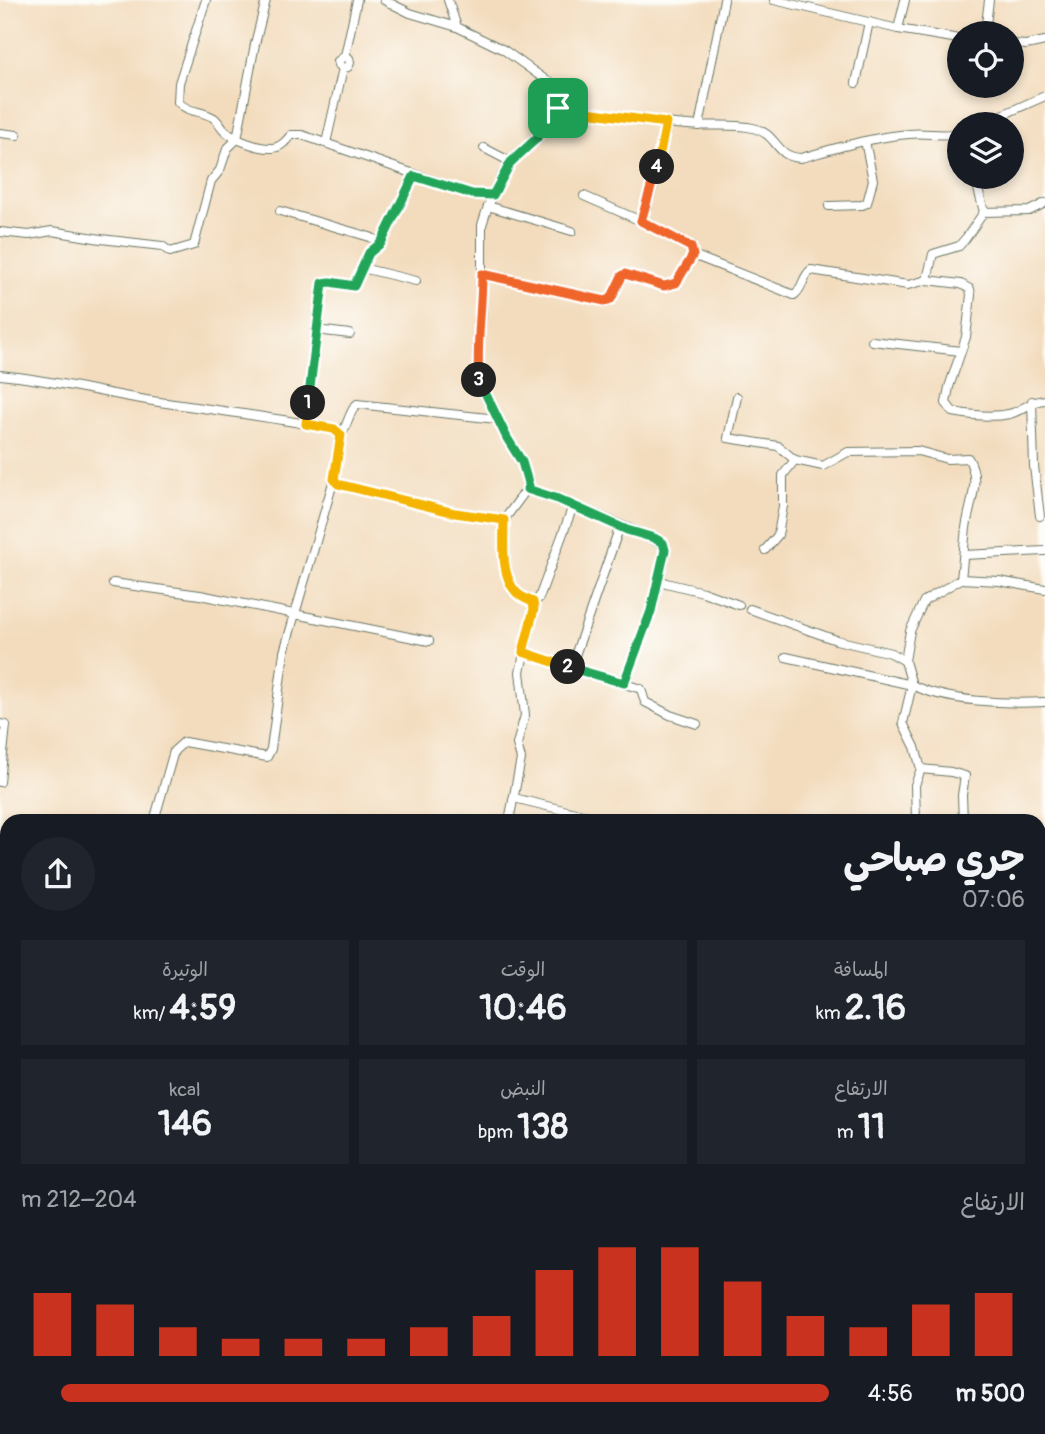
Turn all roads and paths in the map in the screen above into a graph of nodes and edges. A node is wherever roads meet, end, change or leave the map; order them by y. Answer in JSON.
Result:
{"nodes":[{"id":1,"x":206,"y":0,"type":"edge"},
{"id":2,"x":266,"y":0,"type":"edge"},
{"id":3,"x":357,"y":0,"type":"edge"},
{"id":4,"x":384,"y":0,"type":"edge"},
{"id":5,"x":448,"y":0,"type":"edge"},
{"id":6,"x":724,"y":0,"type":"edge"},
{"id":7,"x":774,"y":0,"type":"edge"},
{"id":8,"x":905,"y":0,"type":"edge"},
{"id":9,"x":989,"y":0,"type":"edge"},
{"id":10,"x":986,"y":21,"type":"edge"},
{"id":11,"x":869,"y":22,"type":"junction"},
{"id":12,"x":457,"y":27,"type":"junction"},
{"id":13,"x":898,"y":29,"type":"junction"},
{"id":14,"x":947,"y":37,"type":"edge"},
{"id":15,"x":1045,"y":41,"type":"edge"},
{"id":16,"x":1024,"y":45,"type":"edge"},
{"id":17,"x":856,"y":83,"type":"dead end"},
{"id":18,"x":1045,"y":96,"type":"edge"},
{"id":19,"x":558,"y":108,"type":"junction"},
{"id":20,"x":1009,"y":112,"type":"edge"},
{"id":21,"x":666,"y":123,"type":"junction"},
{"id":22,"x":699,"y":126,"type":"junction"},
{"id":23,"x":0,"y":133,"type":"edge"},
{"id":24,"x":17,"y":135,"type":"dead end"},
{"id":25,"x":947,"y":136,"type":"edge"},
{"id":26,"x":237,"y":139,"type":"junction"},
{"id":27,"x":865,"y":141,"type":"junction"},
{"id":28,"x":326,"y":143,"type":"junction"},
{"id":29,"x":484,"y":148,"type":"dead end"},
{"id":30,"x":511,"y":162,"type":"junction"},
{"id":31,"x":414,"y":176,"type":"junction"},
{"id":32,"x":978,"y":189,"type":"edge"},
{"id":33,"x":493,"y":195,"type":"junction"},
{"id":34,"x":584,"y":196,"type":"dead end"},
{"id":35,"x":1045,"y":203,"type":"edge"},
{"id":36,"x":488,"y":205,"type":"junction"},
{"id":37,"x":829,"y":206,"type":"dead end"},
{"id":38,"x":280,"y":211,"type":"dead end"},
{"id":39,"x":984,"y":212,"type":"junction"},
{"id":40,"x":641,"y":221,"type":"junction"},
{"id":41,"x":572,"y":231,"type":"dead end"},
{"id":42,"x":0,"y":232,"type":"edge"},
{"id":43,"x":381,"y":243,"type":"junction"},
{"id":44,"x":693,"y":255,"type":"junction"},
{"id":45,"x":362,"y":268,"type":"junction"},
{"id":46,"x":482,"y":274,"type":"junction"},
{"id":47,"x":927,"y":279,"type":"junction"},
{"id":48,"x":416,"y":281,"type":"dead end"},
{"id":49,"x":316,"y":330,"type":"junction"},
{"id":50,"x":350,"y":334,"type":"dead end"},
{"id":51,"x":872,"y":341,"type":"dead end"},
{"id":52,"x":961,"y":351,"type":"junction"},
{"id":53,"x":0,"y":375,"type":"edge"},
{"id":54,"x":737,"y":397,"type":"dead end"},
{"id":55,"x":1045,"y":400,"type":"edge"},
{"id":56,"x":1032,"y":401,"type":"junction"},
{"id":57,"x":497,"y":419,"type":"junction"},
{"id":58,"x":306,"y":424,"type":"junction"},
{"id":59,"x":341,"y":435,"type":"junction"},
{"id":60,"x":795,"y":460,"type":"junction"},
{"id":61,"x":334,"y":479,"type":"junction"},
{"id":62,"x":527,"y":489,"type":"junction"},
{"id":63,"x":573,"y":506,"type":"junction"},
{"id":64,"x":1040,"y":516,"type":"dead end"},
{"id":65,"x":504,"y":520,"type":"junction"},
{"id":66,"x":620,"y":526,"type":"junction"},
{"id":67,"x":765,"y":550,"type":"dead end"},
{"id":68,"x":1045,"y":551,"type":"edge"},
{"id":69,"x":964,"y":555,"type":"junction"},
{"id":70,"x":660,"y":579,"type":"junction"},
{"id":71,"x":961,"y":579,"type":"junction"},
{"id":72,"x":113,"y":583,"type":"dead end"},
{"id":73,"x":1045,"y":589,"type":"edge"},
{"id":74,"x":533,"y":602,"type":"junction"},
{"id":75,"x":739,"y":605,"type":"dead end"},
{"id":76,"x":750,"y":609,"type":"dead end"},
{"id":77,"x":296,"y":613,"type":"junction"},
{"id":78,"x":429,"y":641,"type":"dead end"},
{"id":79,"x":523,"y":652,"type":"junction"},
{"id":80,"x":786,"y":657,"type":"dead end"},
{"id":81,"x":905,"y":661,"type":"junction"},
{"id":82,"x":571,"y":667,"type":"junction"},
{"id":83,"x":624,"y":683,"type":"junction"},
{"id":84,"x":912,"y":685,"type":"junction"},
{"id":85,"x":1045,"y":702,"type":"edge"},
{"id":86,"x":0,"y":724,"type":"edge"},
{"id":87,"x":697,"y":724,"type":"dead end"},
{"id":88,"x":921,"y":769,"type":"junction"},
{"id":89,"x":0,"y":782,"type":"edge"},
{"id":90,"x":514,"y":798,"type":"junction"},
{"id":91,"x":156,"y":814,"type":"edge"},
{"id":92,"x":511,"y":814,"type":"edge"},
{"id":93,"x":579,"y":814,"type":"edge"},
{"id":94,"x":916,"y":814,"type":"edge"},
{"id":95,"x":963,"y":814,"type":"edge"}],
"edges":[{"from":1,"to":26,"type":"street"},
{"from":2,"to":26,"type":"street"},
{"from":3,"to":28,"type":"street"},
{"from":4,"to":12,"type":"street"},
{"from":5,"to":12,"type":"street"},
{"from":6,"to":22,"type":"street"},
{"from":7,"to":11,"type":"street"},
{"from":8,"to":13,"type":"street"},
{"from":9,"to":10,"type":"street"},
{"from":11,"to":13,"type":"street"},
{"from":11,"to":17,"type":"street"},
{"from":12,"to":19,"type":"street"},
{"from":13,"to":14,"type":"street"},
{"from":15,"to":16,"type":"street"},
{"from":18,"to":20,"type":"street"},
{"from":19,"to":21,"type":"street"},
{"from":19,"to":30,"type":"street"},
{"from":21,"to":22,"type":"street"},
{"from":21,"to":40,"type":"street"},
{"from":22,"to":27,"type":"street"},
{"from":23,"to":24,"type":"street"},
{"from":25,"to":27,"type":"street"},
{"from":26,"to":28,"type":"street"},
{"from":26,"to":42,"type":"street"},
{"from":27,"to":37,"type":"street"},
{"from":28,"to":31,"type":"street"},
{"from":29,"to":30,"type":"street"},
{"from":30,"to":33,"type":"street"},
{"from":31,"to":33,"type":"street"},
{"from":31,"to":43,"type":"street"},
{"from":32,"to":39,"type":"street"},
{"from":33,"to":36,"type":"street"},
{"from":34,"to":40,"type":"street"},
{"from":35,"to":39,"type":"street"},
{"from":36,"to":41,"type":"street"},
{"from":36,"to":46,"type":"street"},
{"from":38,"to":43,"type":"street"},
{"from":39,"to":47,"type":"street"},
{"from":40,"to":44,"type":"street"},
{"from":43,"to":45,"type":"street"},
{"from":44,"to":46,"type":"street"},
{"from":44,"to":47,"type":"street"},
{"from":45,"to":48,"type":"street"},
{"from":45,"to":49,"type":"street"},
{"from":46,"to":57,"type":"street"},
{"from":47,"to":52,"type":"street"},
{"from":49,"to":50,"type":"street"},
{"from":49,"to":58,"type":"street"},
{"from":51,"to":52,"type":"street"},
{"from":52,"to":56,"type":"street"},
{"from":53,"to":58,"type":"street"},
{"from":54,"to":60,"type":"street"},
{"from":55,"to":56,"type":"street"},
{"from":56,"to":64,"type":"street"},
{"from":57,"to":59,"type":"street"},
{"from":57,"to":62,"type":"street"},
{"from":58,"to":59,"type":"street"},
{"from":59,"to":61,"type":"street"},
{"from":60,"to":67,"type":"street"},
{"from":60,"to":69,"type":"street"},
{"from":61,"to":65,"type":"street"},
{"from":61,"to":77,"type":"street"},
{"from":62,"to":63,"type":"street"},
{"from":62,"to":65,"type":"street"},
{"from":63,"to":66,"type":"street"},
{"from":63,"to":74,"type":"street"},
{"from":65,"to":74,"type":"street"},
{"from":66,"to":70,"type":"street"},
{"from":66,"to":82,"type":"street"},
{"from":68,"to":69,"type":"street"},
{"from":69,"to":71,"type":"street"},
{"from":70,"to":75,"type":"street"},
{"from":70,"to":83,"type":"street"},
{"from":71,"to":73,"type":"street"},
{"from":71,"to":81,"type":"street"},
{"from":72,"to":77,"type":"street"},
{"from":74,"to":79,"type":"street"},
{"from":76,"to":81,"type":"street"},
{"from":77,"to":78,"type":"street"},
{"from":77,"to":91,"type":"street"},
{"from":79,"to":82,"type":"street"},
{"from":79,"to":90,"type":"street"},
{"from":80,"to":84,"type":"street"},
{"from":81,"to":84,"type":"street"},
{"from":82,"to":83,"type":"street"},
{"from":83,"to":87,"type":"street"},
{"from":84,"to":85,"type":"street"},
{"from":84,"to":88,"type":"street"},
{"from":86,"to":89,"type":"street"},
{"from":88,"to":94,"type":"street"},
{"from":88,"to":95,"type":"street"},
{"from":90,"to":92,"type":"street"},
{"from":90,"to":93,"type":"street"}]}
